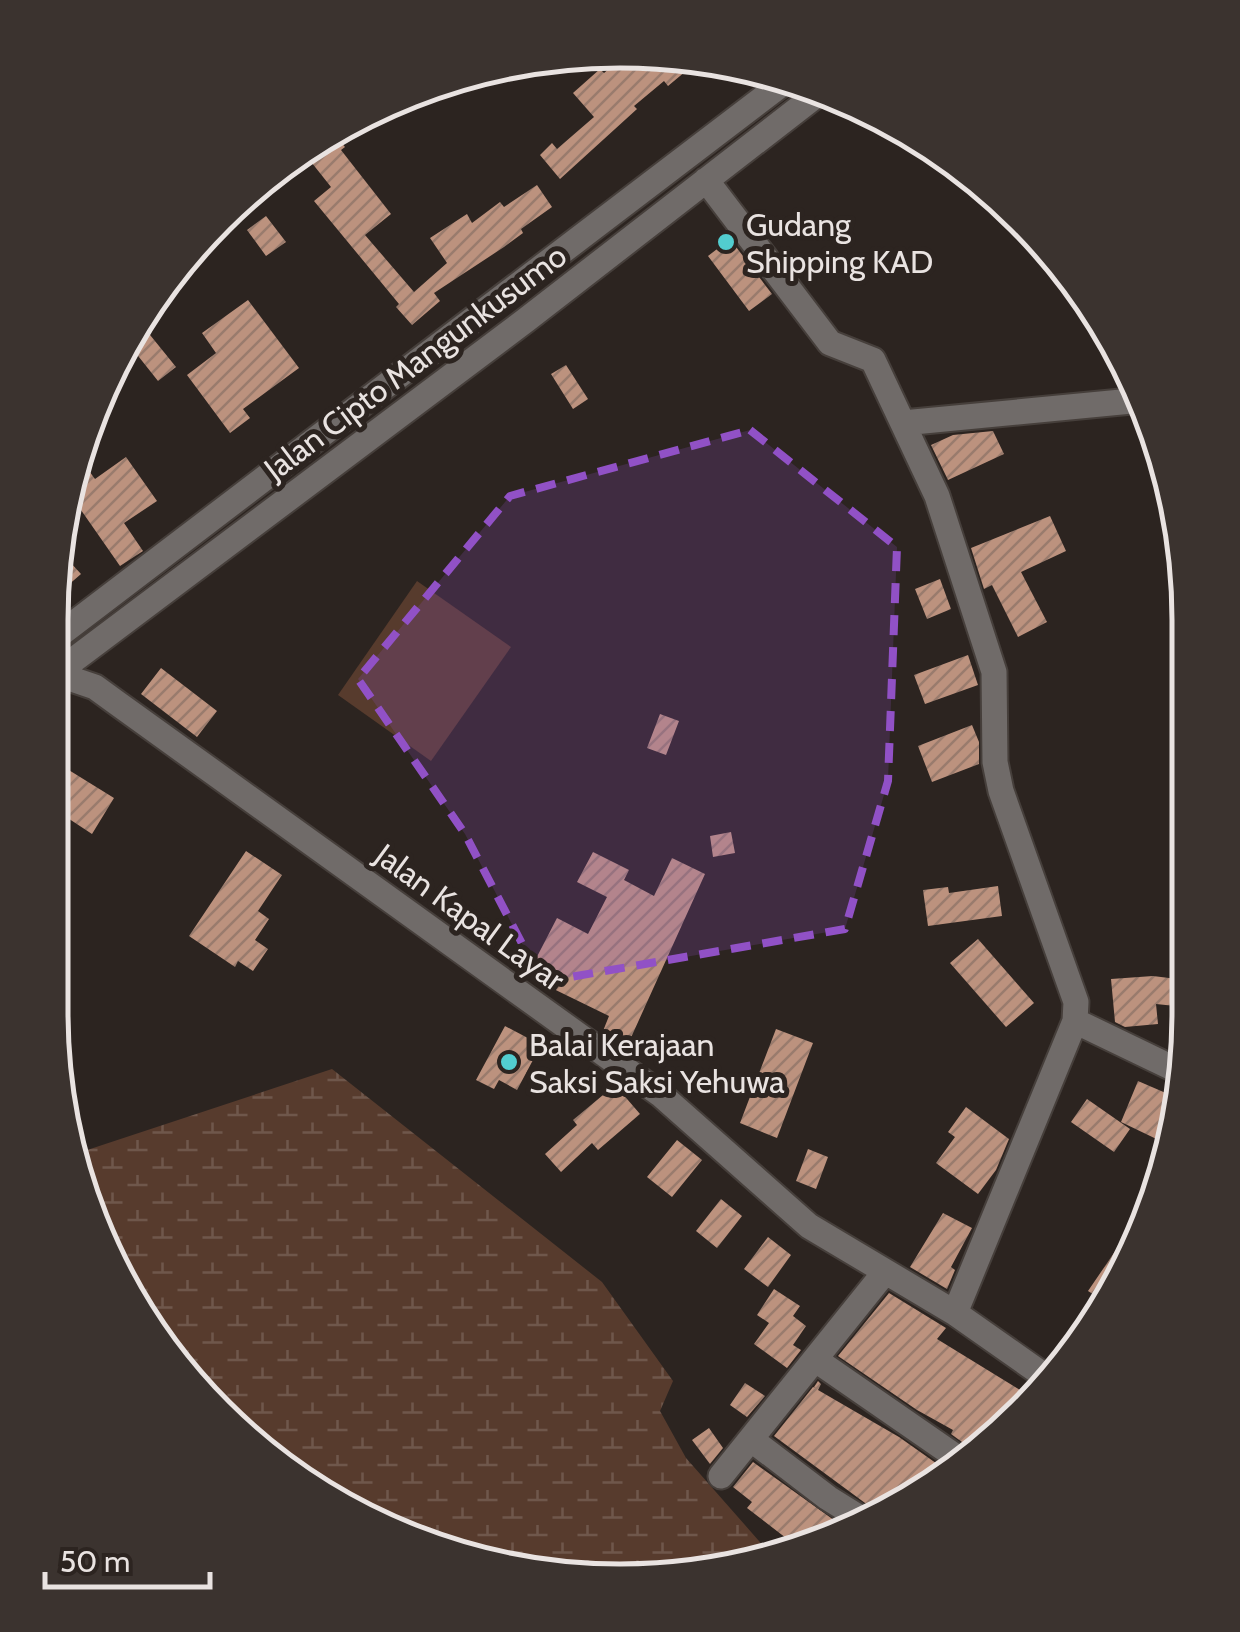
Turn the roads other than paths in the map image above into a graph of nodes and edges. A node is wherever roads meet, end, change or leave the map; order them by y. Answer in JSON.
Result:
{"nodes":[{"id":1,"x":773,"y":89,"type":"edge"},
{"id":2,"x":809,"y":101,"type":"edge"},
{"id":3,"x":706,"y":180,"type":"junction"},
{"id":4,"x":1127,"y":401,"type":"edge"},
{"id":5,"x":903,"y":423,"type":"junction"},
{"id":6,"x":68,"y":622,"type":"edge"},
{"id":7,"x":68,"y":648,"type":"edge"},
{"id":8,"x":76,"y":657,"type":"junction"},
{"id":9,"x":68,"y":663,"type":"edge"},
{"id":10,"x":68,"y":679,"type":"edge"},
{"id":11,"x":94,"y":687,"type":"junction"},
{"id":12,"x":1075,"y":1021,"type":"junction"},
{"id":13,"x":1169,"y":1067,"type":"edge"},
{"id":14,"x":885,"y":1272,"type":"junction"},
{"id":15,"x":955,"y":1313,"type":"junction"},
{"id":16,"x":816,"y":1360,"type":"junction"},
{"id":17,"x":1039,"y":1372,"type":"edge"},
{"id":18,"x":752,"y":1440,"type":"junction"},
{"id":19,"x":952,"y":1453,"type":"edge"},
{"id":20,"x":721,"y":1476,"type":"dead end"},
{"id":21,"x":852,"y":1513,"type":"edge"}],
"edges":[{"from":1,"to":6,"type":"street","name":"Jalan Cipto Mangunkusumo"},
{"from":2,"to":3,"type":"street","name":"Jalan Cipto Mangunkusumo"},
{"from":3,"to":5,"type":"street"},
{"from":3,"to":8,"type":"street","name":"Jalan Cipto Mangunkusumo"},
{"from":4,"to":5,"type":"street"},
{"from":5,"to":12,"type":"street"},
{"from":7,"to":8,"type":"street"},
{"from":8,"to":9,"type":"street","name":"Jalan Cipto Mangunkusumo"},
{"from":8,"to":11,"type":"street"},
{"from":10,"to":11,"type":"street"},
{"from":11,"to":14,"type":"street","name":"Jalan Kapal Layar"},
{"from":12,"to":13,"type":"street"},
{"from":12,"to":15,"type":"street"},
{"from":14,"to":15,"type":"street","name":"Jalan Kapal Layar"},
{"from":14,"to":16,"type":"street"},
{"from":15,"to":17,"type":"street","name":"Jalan Kapal Layar"},
{"from":16,"to":18,"type":"street"},
{"from":16,"to":19,"type":"street"},
{"from":18,"to":20,"type":"street"},
{"from":18,"to":21,"type":"street"}]}
